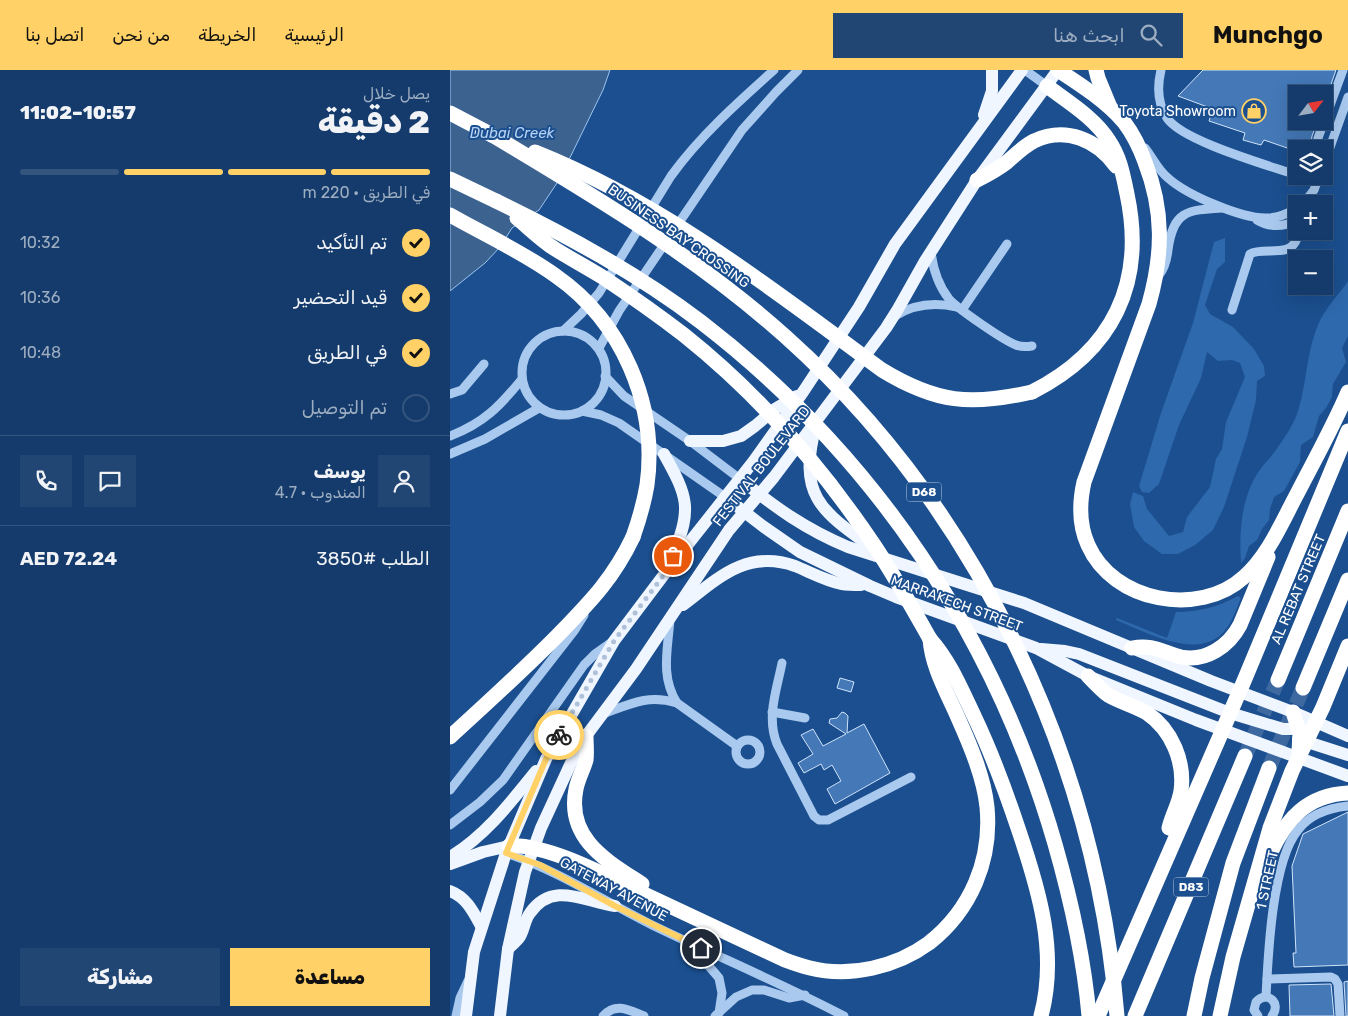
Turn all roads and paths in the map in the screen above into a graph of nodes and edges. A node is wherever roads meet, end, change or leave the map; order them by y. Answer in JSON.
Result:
{"nodes":[{"id":1,"x":774,"y":70,"type":"edge"},
{"id":2,"x":798,"y":70,"type":"edge"},
{"id":3,"x":992,"y":70,"type":"edge"},
{"id":4,"x":1023,"y":70,"type":"edge"},
{"id":5,"x":1058,"y":70,"type":"edge"},
{"id":6,"x":1096,"y":70,"type":"edge"},
{"id":7,"x":1161,"y":70,"type":"edge"},
{"id":8,"x":1343,"y":70,"type":"edge"},
{"id":9,"x":1047,"y":86,"type":"junction"},
{"id":10,"x":1348,"y":97,"type":"edge"},
{"id":11,"x":1111,"y":108,"type":"junction"},
{"id":12,"x":450,"y":113,"type":"edge"},
{"id":13,"x":981,"y":124,"type":"junction"},
{"id":14,"x":492,"y":135,"type":"junction"},
{"id":15,"x":1133,"y":135,"type":"junction"},
{"id":16,"x":1318,"y":140,"type":"edge"},
{"id":17,"x":1333,"y":140,"type":"edge"},
{"id":18,"x":1288,"y":172,"type":"edge"},
{"id":19,"x":450,"y":179,"type":"edge"},
{"id":20,"x":977,"y":180,"type":"junction"},
{"id":21,"x":1124,"y":180,"type":"junction"},
{"id":22,"x":496,"y":201,"type":"junction"},
{"id":23,"x":1225,"y":208,"type":"junction"},
{"id":24,"x":1288,"y":212,"type":"edge"},
{"id":25,"x":450,"y":215,"type":"edge"},
{"id":26,"x":1250,"y":216,"type":"junction"},
{"id":27,"x":1288,"y":223,"type":"edge"},
{"id":28,"x":1296,"y":240,"type":"edge"},
{"id":29,"x":1007,"y":244,"type":"dead end"},
{"id":30,"x":931,"y":252,"type":"junction"},
{"id":31,"x":1156,"y":278,"type":"junction"},
{"id":32,"x":960,"y":308,"type":"junction"},
{"id":33,"x":1232,"y":310,"type":"dead end"},
{"id":34,"x":893,"y":318,"type":"junction"},
{"id":35,"x":564,"y":331,"type":"junction"},
{"id":36,"x":1032,"y":346,"type":"dead end"},
{"id":37,"x":599,"y":348,"type":"junction"},
{"id":38,"x":484,"y":364,"type":"dead end"},
{"id":39,"x":605,"y":376,"type":"junction"},
{"id":40,"x":522,"y":379,"type":"junction"},
{"id":41,"x":803,"y":392,"type":"junction"},
{"id":42,"x":1348,"y":392,"type":"edge"},
{"id":43,"x":450,"y":394,"type":"edge"},
{"id":44,"x":539,"y":408,"type":"junction"},
{"id":45,"x":582,"y":411,"type":"junction"},
{"id":46,"x":818,"y":418,"type":"junction"},
{"id":47,"x":1348,"y":431,"type":"edge"},
{"id":48,"x":450,"y":436,"type":"edge"},
{"id":49,"x":690,"y":441,"type":"junction"},
{"id":50,"x":450,"y":454,"type":"edge"},
{"id":51,"x":664,"y":454,"type":"junction"},
{"id":52,"x":740,"y":479,"type":"junction"},
{"id":53,"x":759,"y":494,"type":"junction"},
{"id":54,"x":725,"y":497,"type":"junction"},
{"id":55,"x":1348,"y":511,"type":"edge"},
{"id":56,"x":744,"y":512,"type":"junction"},
{"id":57,"x":1280,"y":527,"type":"junction"},
{"id":58,"x":889,"y":559,"type":"junction"},
{"id":59,"x":666,"y":572,"type":"junction"},
{"id":60,"x":1348,"y":580,"type":"edge"},
{"id":61,"x":870,"y":586,"type":"junction"},
{"id":62,"x":595,"y":597,"type":"junction"},
{"id":63,"x":672,"y":614,"type":"junction"},
{"id":64,"x":930,"y":639,"type":"junction"},
{"id":65,"x":614,"y":641,"type":"junction"},
{"id":66,"x":1348,"y":646,"type":"edge"},
{"id":67,"x":1036,"y":648,"type":"junction"},
{"id":68,"x":1132,"y":648,"type":"junction"},
{"id":69,"x":782,"y":662,"type":"dead end"},
{"id":70,"x":1088,"y":676,"type":"junction"},
{"id":71,"x":1278,"y":680,"type":"tunnel mouth"},
{"id":72,"x":1303,"y":688,"type":"tunnel mouth"},
{"id":73,"x":1239,"y":693,"type":"junction"},
{"id":74,"x":676,"y":703,"type":"junction"},
{"id":75,"x":772,"y":712,"type":"junction"},
{"id":76,"x":1292,"y":712,"type":"junction"},
{"id":77,"x":1230,"y":713,"type":"junction"},
{"id":78,"x":603,"y":714,"type":"junction"},
{"id":79,"x":805,"y":718,"type":"dead end"},
{"id":80,"x":1316,"y":722,"type":"junction"},
{"id":81,"x":1222,"y":730,"type":"junction"},
{"id":82,"x":586,"y":736,"type":"junction"},
{"id":83,"x":1302,"y":736,"type":"junction"},
{"id":84,"x":1348,"y":736,"type":"edge"},
{"id":85,"x":450,"y":737,"type":"edge"},
{"id":86,"x":777,"y":744,"type":"junction"},
{"id":87,"x":737,"y":746,"type":"junction"},
{"id":88,"x":760,"y":749,"type":"junction"},
{"id":89,"x":1348,"y":755,"type":"edge"},
{"id":90,"x":1246,"y":756,"type":"tunnel mouth"},
{"id":91,"x":1299,"y":758,"type":"junction"},
{"id":92,"x":546,"y":759,"type":"junction"},
{"id":93,"x":1269,"y":768,"type":"tunnel mouth"},
{"id":94,"x":1348,"y":776,"type":"edge"},
{"id":95,"x":911,"y":777,"type":"dead end"},
{"id":96,"x":450,"y":790,"type":"edge"},
{"id":97,"x":1348,"y":793,"type":"edge"},
{"id":98,"x":1348,"y":806,"type":"edge"},
{"id":99,"x":450,"y":825,"type":"edge"},
{"id":100,"x":507,"y":849,"type":"junction"},
{"id":101,"x":1169,"y":851,"type":"junction"},
{"id":102,"x":531,"y":854,"type":"junction"},
{"id":103,"x":450,"y":858,"type":"edge"},
{"id":104,"x":450,"y":864,"type":"edge"},
{"id":105,"x":450,"y":891,"type":"edge"},
{"id":106,"x":615,"y":906,"type":"junction"},
{"id":107,"x":682,"y":912,"type":"junction"},
{"id":108,"x":1244,"y":913,"type":"junction"},
{"id":109,"x":481,"y":926,"type":"junction"},
{"id":110,"x":684,"y":940,"type":"junction"},
{"id":111,"x":508,"y":949,"type":"junction"},
{"id":112,"x":469,"y":979,"type":"junction"},
{"id":113,"x":1267,"y":979,"type":"junction"},
{"id":114,"x":805,"y":995,"type":"junction"},
{"id":115,"x":1266,"y":997,"type":"junction"},
{"id":116,"x":717,"y":1014,"type":"edge"},
{"id":117,"x":456,"y":1016,"type":"edge"},
{"id":118,"x":466,"y":1016,"type":"edge"},
{"id":119,"x":500,"y":1016,"type":"edge"},
{"id":120,"x":603,"y":1016,"type":"edge"},
{"id":121,"x":644,"y":1016,"type":"edge"},
{"id":122,"x":844,"y":1016,"type":"edge"},
{"id":123,"x":1041,"y":1016,"type":"edge"},
{"id":124,"x":1089,"y":1016,"type":"edge"},
{"id":125,"x":1098,"y":1016,"type":"edge"},
{"id":126,"x":1117,"y":1016,"type":"edge"},
{"id":127,"x":1135,"y":1016,"type":"edge"},
{"id":128,"x":1194,"y":1016,"type":"edge"},
{"id":129,"x":1220,"y":1016,"type":"edge"},
{"id":130,"x":1258,"y":1016,"type":"edge"},
{"id":131,"x":1272,"y":1016,"type":"edge"},
{"id":132,"x":1340,"y":1016,"type":"edge"}],
"edges":[{"from":1,"to":35,"type":"street"},
{"from":2,"to":37,"type":"street"},
{"from":3,"to":13,"type":"main road"},
{"from":4,"to":9,"type":"street"},
{"from":4,"to":13,"type":"main road","name":"FESTIVAL BOULEVARD"},
{"from":5,"to":9,"type":"main road","name":"FESTIVAL BOULEVARD"},
{"from":5,"to":11,"type":"highway"},
{"from":6,"to":11,"type":"highway"},
{"from":7,"to":18,"type":"street"},
{"from":8,"to":16,"type":"street"},
{"from":9,"to":20,"type":"main road","name":"FESTIVAL BOULEVARD"},
{"from":9,"to":21,"type":"highway"},
{"from":10,"to":17,"type":"street"},
{"from":11,"to":15,"type":"highway"},
{"from":12,"to":14,"type":"highway","name":"BUSINESS BAY CROSSING","number":"D68"},
{"from":13,"to":41,"type":"main road","name":"FESTIVAL BOULEVARD"},
{"from":14,"to":21,"type":"highway","bridge":true},
{"from":14,"to":126,"type":"highway","name":"BUSINESS BAY CROSSING","number":"D68","bridge":true},
{"from":15,"to":23,"type":"street"},
{"from":15,"to":31,"type":"highway"},
{"from":19,"to":22,"type":"highway","number":"D68"},
{"from":20,"to":21,"type":"highway"},
{"from":20,"to":30,"type":"main road","name":"FESTIVAL BOULEVARD"},
{"from":22,"to":64,"type":"highway","bridge":true},
{"from":22,"to":124,"type":"highway","number":"D68","bridge":true},
{"from":23,"to":26,"type":"street"},
{"from":23,"to":31,"type":"street"},
{"from":24,"to":26,"type":"street"},
{"from":25,"to":62,"type":"highway","bridge":true},
{"from":26,"to":27,"type":"street"},
{"from":28,"to":33,"type":"street"},
{"from":29,"to":32,"type":"street"},
{"from":30,"to":32,"type":"street"},
{"from":30,"to":34,"type":"main road","name":"FESTIVAL BOULEVARD"},
{"from":31,"to":57,"type":"highway"},
{"from":32,"to":34,"type":"street"},
{"from":32,"to":36,"type":"street"},
{"from":34,"to":46,"type":"main road","name":"FESTIVAL BOULEVARD"},
{"from":35,"to":37,"type":"street"},
{"from":35,"to":40,"type":"street"},
{"from":37,"to":39,"type":"street"},
{"from":38,"to":43,"type":"street"},
{"from":39,"to":45,"type":"street"},
{"from":39,"to":49,"type":"street","name":"MARRAKECH STREET"},
{"from":40,"to":44,"type":"street"},
{"from":40,"to":48,"type":"street"},
{"from":41,"to":49,"type":"main road"},
{"from":41,"to":52,"type":"main road","name":"FESTIVAL BOULEVARD"},
{"from":42,"to":57,"type":"highway"},
{"from":44,"to":45,"type":"street"},
{"from":44,"to":50,"type":"street"},
{"from":45,"to":51,"type":"street","name":"MARRAKECH STREET"},
{"from":46,"to":53,"type":"main road","name":"FESTIVAL BOULEVARD"},
{"from":46,"to":58,"type":"main road"},
{"from":47,"to":73,"type":"highway"},
{"from":49,"to":52,"type":"street","name":"MARRAKECH STREET"},
{"from":51,"to":54,"type":"street","name":"MARRAKECH STREET"},
{"from":51,"to":59,"type":"main road"},
{"from":52,"to":53,"type":"main road","name":"MARRAKECH STREET"},
{"from":52,"to":54,"type":"main road","name":"FESTIVAL BOULEVARD"},
{"from":53,"to":56,"type":"main road","name":"FESTIVAL BOULEVARD"},
{"from":53,"to":58,"type":"main road","name":"MARRAKECH STREET"},
{"from":54,"to":56,"type":"main road","name":"MARRAKECH STREET"},
{"from":54,"to":59,"type":"main road","name":"FESTIVAL BOULEVARD"},
{"from":55,"to":71,"type":"highway","name":"AL REBAT STREET"},
{"from":56,"to":61,"type":"main road","name":"MARRAKECH STREET"},
{"from":56,"to":63,"type":"main road","name":"FESTIVAL BOULEVARD"},
{"from":57,"to":68,"type":"highway"},
{"from":58,"to":68,"type":"main road","name":"MARRAKECH STREET"},
{"from":59,"to":65,"type":"main road","name":"FESTIVAL BOULEVARD"},
{"from":60,"to":72,"type":"highway"},
{"from":61,"to":63,"type":"main road"},
{"from":61,"to":67,"type":"main road","name":"MARRAKECH STREET"},
{"from":62,"to":85,"type":"highway"},
{"from":62,"to":96,"type":"street"},
{"from":63,"to":74,"type":"street"},
{"from":63,"to":78,"type":"main road","name":"FESTIVAL BOULEVARD"},
{"from":64,"to":107,"type":"highway"},
{"from":64,"to":123,"type":"highway"},
{"from":65,"to":92,"type":"main road","name":"FESTIVAL BOULEVARD"},
{"from":65,"to":99,"type":"street"},
{"from":66,"to":80,"type":"highway"},
{"from":67,"to":70,"type":"main road","name":"MARRAKECH STREET"},
{"from":67,"to":77,"type":"main road"},
{"from":68,"to":73,"type":"main road","name":"MARRAKECH STREET"},
{"from":69,"to":75,"type":"street"},
{"from":70,"to":81,"type":"main road","name":"MARRAKECH STREET"},
{"from":70,"to":101,"type":"highway"},
{"from":73,"to":76,"type":"main road","name":"MARRAKECH STREET"},
{"from":73,"to":77,"type":"highway"},
{"from":74,"to":78,"type":"street"},
{"from":74,"to":87,"type":"street"},
{"from":75,"to":79,"type":"street"},
{"from":75,"to":86,"type":"street"},
{"from":76,"to":80,"type":"main road","name":"MARRAKECH STREET"},
{"from":76,"to":83,"type":"highway"},
{"from":77,"to":81,"type":"highway"},
{"from":77,"to":83,"type":"main road"},
{"from":78,"to":82,"type":"main road","name":"FESTIVAL BOULEVARD"},
{"from":80,"to":83,"type":"highway"},
{"from":80,"to":84,"type":"main road","name":"MARRAKECH STREET"},
{"from":81,"to":83,"type":"main road"},
{"from":81,"to":91,"type":"main road","name":"MARRAKECH STREET"},
{"from":81,"to":101,"type":"highway"},
{"from":82,"to":102,"type":"main road","name":"FESTIVAL BOULEVARD"},
{"from":82,"to":107,"type":"highway"},
{"from":83,"to":89,"type":"main road"},
{"from":83,"to":91,"type":"highway"},
{"from":86,"to":88,"type":"street"},
{"from":86,"to":95,"type":"street"},
{"from":87,"to":88,"type":"street"},
{"from":87,"to":88,"type":"street"},
{"from":90,"to":127,"type":"highway","number":"D83"},
{"from":91,"to":94,"type":"main road","name":"MARRAKECH STREET"},
{"from":91,"to":108,"type":"highway"},
{"from":92,"to":100,"type":"main road","name":"FESTIVAL BOULEVARD"},
{"from":92,"to":103,"type":"main road"},
{"from":93,"to":128,"type":"highway","number":"D83"},
{"from":97,"to":108,"type":"highway"},
{"from":98,"to":113,"type":"street","name":"1 STREET"},
{"from":100,"to":102,"type":"highway"},
{"from":100,"to":104,"type":"main road"},
{"from":100,"to":109,"type":"main road","name":"FESTIVAL BOULEVARD"},
{"from":101,"to":125,"type":"highway"},
{"from":102,"to":106,"type":"street","name":"GATEWAY AVENUE"},
{"from":102,"to":107,"type":"highway"},
{"from":102,"to":111,"type":"main road","name":"FESTIVAL BOULEVARD"},
{"from":105,"to":109,"type":"main road"},
{"from":106,"to":110,"type":"street","name":"GATEWAY AVENUE"},
{"from":106,"to":111,"type":"main road"},
{"from":108,"to":129,"type":"highway"},
{"from":109,"to":112,"type":"main road","name":"FESTIVAL BOULEVARD"},
{"from":110,"to":114,"type":"street","name":"GATEWAY AVENUE"},
{"from":110,"to":116,"type":"street"},
{"from":111,"to":119,"type":"main road","name":"FESTIVAL BOULEVARD"},
{"from":112,"to":117,"type":"street"},
{"from":112,"to":118,"type":"main road","name":"FESTIVAL BOULEVARD"},
{"from":113,"to":115,"type":"street","name":"1 STREET"},
{"from":113,"to":132,"type":"street"},
{"from":114,"to":116,"type":"street"},
{"from":114,"to":122,"type":"street","name":"GATEWAY AVENUE"},
{"from":115,"to":130,"type":"street"},
{"from":115,"to":131,"type":"street"},
{"from":120,"to":121,"type":"street"}]}
